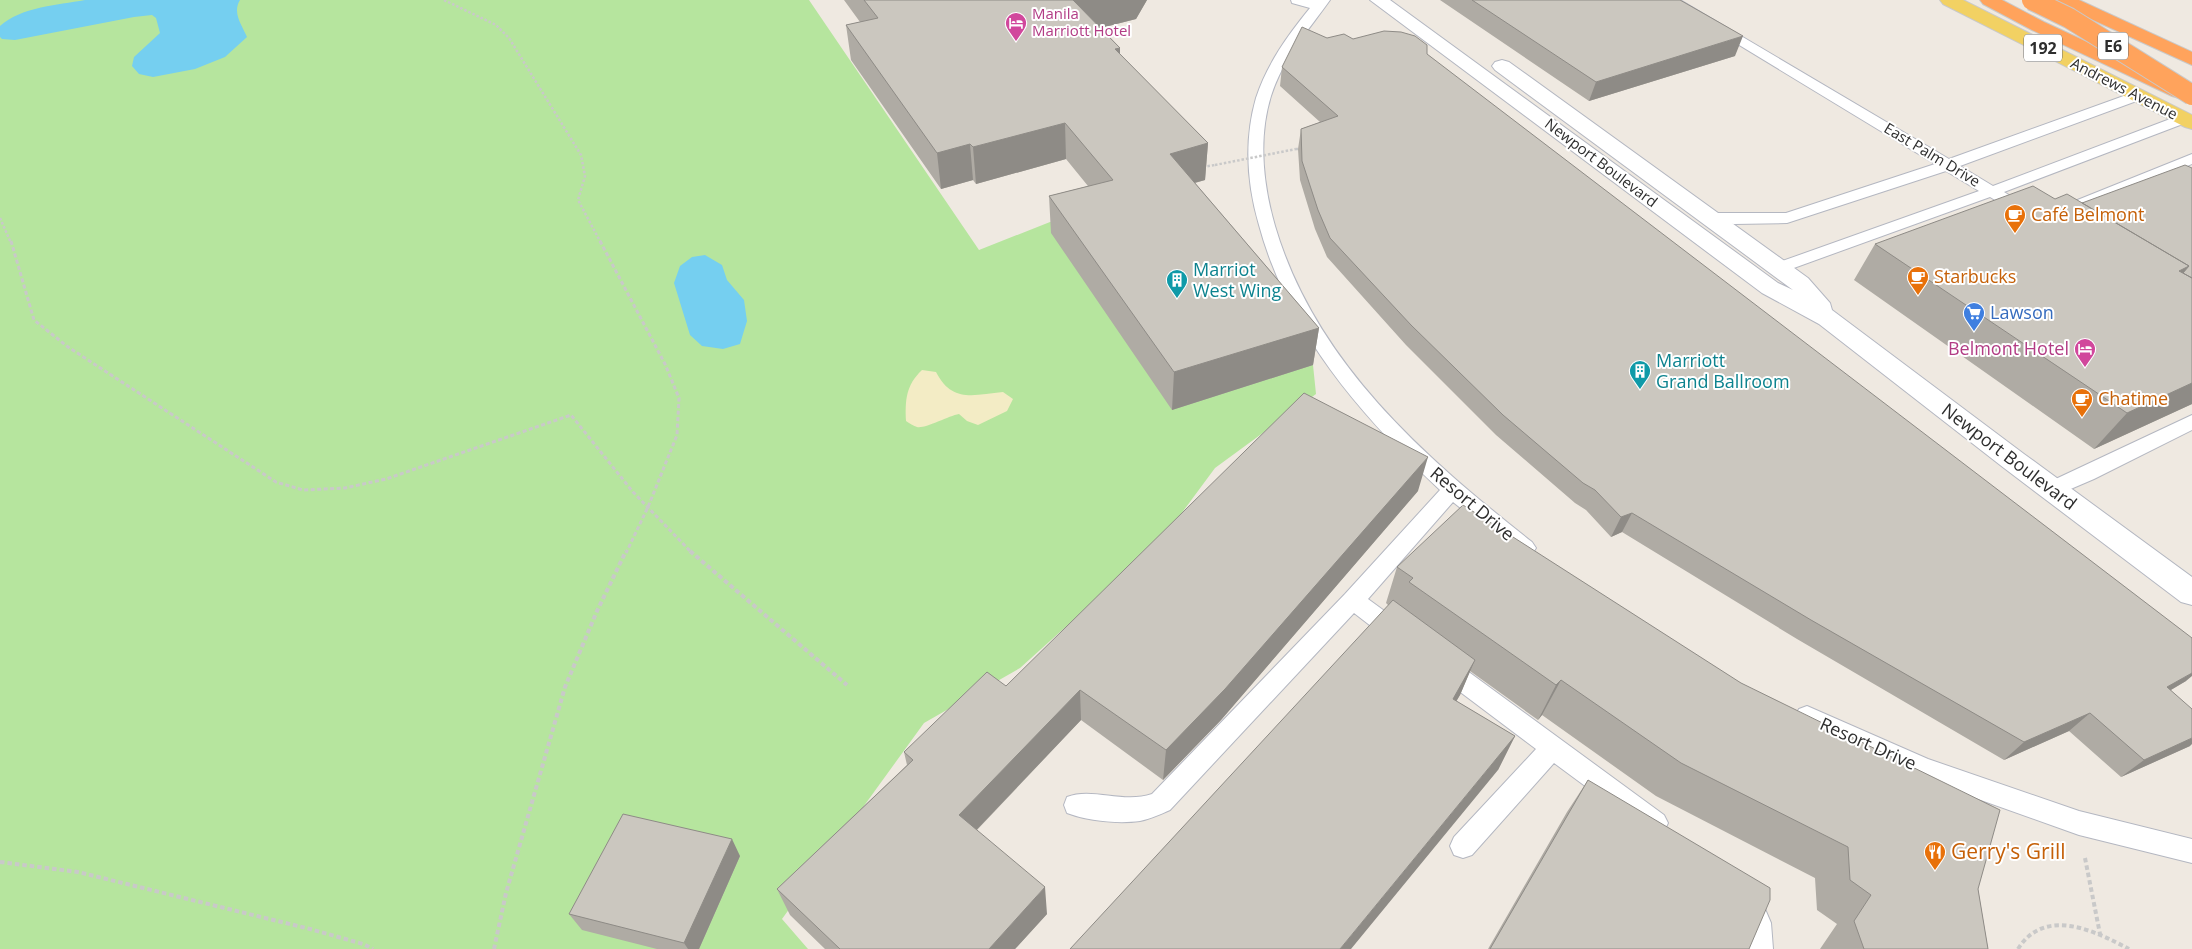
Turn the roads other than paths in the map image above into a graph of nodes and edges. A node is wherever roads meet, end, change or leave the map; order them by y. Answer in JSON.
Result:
{"nodes":[{"id":1,"x":1297,"y":0,"type":"edge"},
{"id":2,"x":1379,"y":0,"type":"edge"},
{"id":3,"x":1410,"y":0,"type":"edge"},
{"id":4,"x":1671,"y":0,"type":"edge"},
{"id":5,"x":1949,"y":0,"type":"edge"},
{"id":6,"x":1989,"y":0,"type":"edge"},
{"id":7,"x":2006,"y":0,"type":"edge"},
{"id":8,"x":2032,"y":0,"type":"edge"},
{"id":9,"x":2064,"y":0,"type":"edge"},
{"id":10,"x":2071,"y":0,"type":"edge"},
{"id":11,"x":1321,"y":3,"type":"edge"},
{"id":12,"x":2192,"y":58,"type":"edge"},
{"id":13,"x":2192,"y":86,"type":"edge"},
{"id":14,"x":2137,"y":96,"type":"junction"},
{"id":15,"x":2192,"y":96,"type":"edge"},
{"id":16,"x":2187,"y":121,"type":"edge"},
{"id":17,"x":2192,"y":159,"type":"edge"},
{"id":18,"x":1948,"y":165,"type":"junction"},
{"id":19,"x":1993,"y":191,"type":"junction"},
{"id":20,"x":2058,"y":213,"type":"edge"},
{"id":21,"x":1711,"y":218,"type":"junction"},
{"id":22,"x":2040,"y":220,"type":"edge"},
{"id":23,"x":1780,"y":268,"type":"junction"},
{"id":24,"x":1828,"y":318,"type":"junction"},
{"id":25,"x":2192,"y":422,"type":"edge"},
{"id":26,"x":1452,"y":489,"type":"junction"},
{"id":27,"x":2052,"y":489,"type":"junction"},
{"id":28,"x":1542,"y":561,"type":"edge"},
{"id":29,"x":2192,"y":593,"type":"edge"},
{"id":30,"x":1353,"y":600,"type":"junction"},
{"id":31,"x":1788,"y":708,"type":"edge"},
{"id":32,"x":1553,"y":747,"type":"junction"},
{"id":33,"x":1076,"y":805,"type":"dead end"},
{"id":34,"x":1669,"y":833,"type":"edge"},
{"id":35,"x":1464,"y":846,"type":"edge"},
{"id":36,"x":2192,"y":851,"type":"edge"},
{"id":37,"x":1739,"y":887,"type":"edge"},
{"id":38,"x":1759,"y":949,"type":"edge"}],
"edges":[{"from":1,"to":11,"type":"lane"},
{"from":2,"to":24,"type":"street","name":"Newport Boulevard"},
{"from":3,"to":21,"type":"street","name":"Newport Boulevard"},
{"from":4,"to":18,"type":"lane","name":"East Palm Drive"},
{"from":5,"to":14,"type":"main road","name":"Andrews Avenue","number":"192"},
{"from":6,"to":15,"type":"highway"},
{"from":7,"to":13,"type":"highway"},
{"from":8,"to":15,"type":"highway","number":"E6","bridge":true},
{"from":9,"to":12,"type":"highway","number":"E6"},
{"from":10,"to":12,"type":"main road"},
{"from":11,"to":26,"type":"lane","name":"Resort Drive"},
{"from":14,"to":16,"type":"main road","name":"Andrews Avenue","number":"192"},
{"from":14,"to":18,"type":"lane"},
{"from":16,"to":19,"type":"lane"},
{"from":17,"to":20,"type":"lane"},
{"from":18,"to":19,"type":"lane","name":"East Palm Drive"},
{"from":18,"to":21,"type":"lane"},
{"from":19,"to":22,"type":"lane","name":"East Palm Drive"},
{"from":19,"to":23,"type":"lane"},
{"from":21,"to":23,"type":"street","name":"Newport Boulevard"},
{"from":23,"to":24,"type":"street","name":"Newport Boulevard"},
{"from":24,"to":27,"type":"street","name":"Newport Boulevard"},
{"from":25,"to":27,"type":"lane"},
{"from":26,"to":28,"type":"lane","name":"Resort Drive"},
{"from":26,"to":30,"type":"lane"},
{"from":27,"to":29,"type":"street","name":"Newport Boulevard"},
{"from":30,"to":32,"type":"lane"},
{"from":30,"to":33,"type":"lane"},
{"from":31,"to":36,"type":"lane","name":"Resort Drive"},
{"from":32,"to":34,"type":"lane"},
{"from":32,"to":35,"type":"lane"},
{"from":37,"to":38,"type":"lane"}]}
